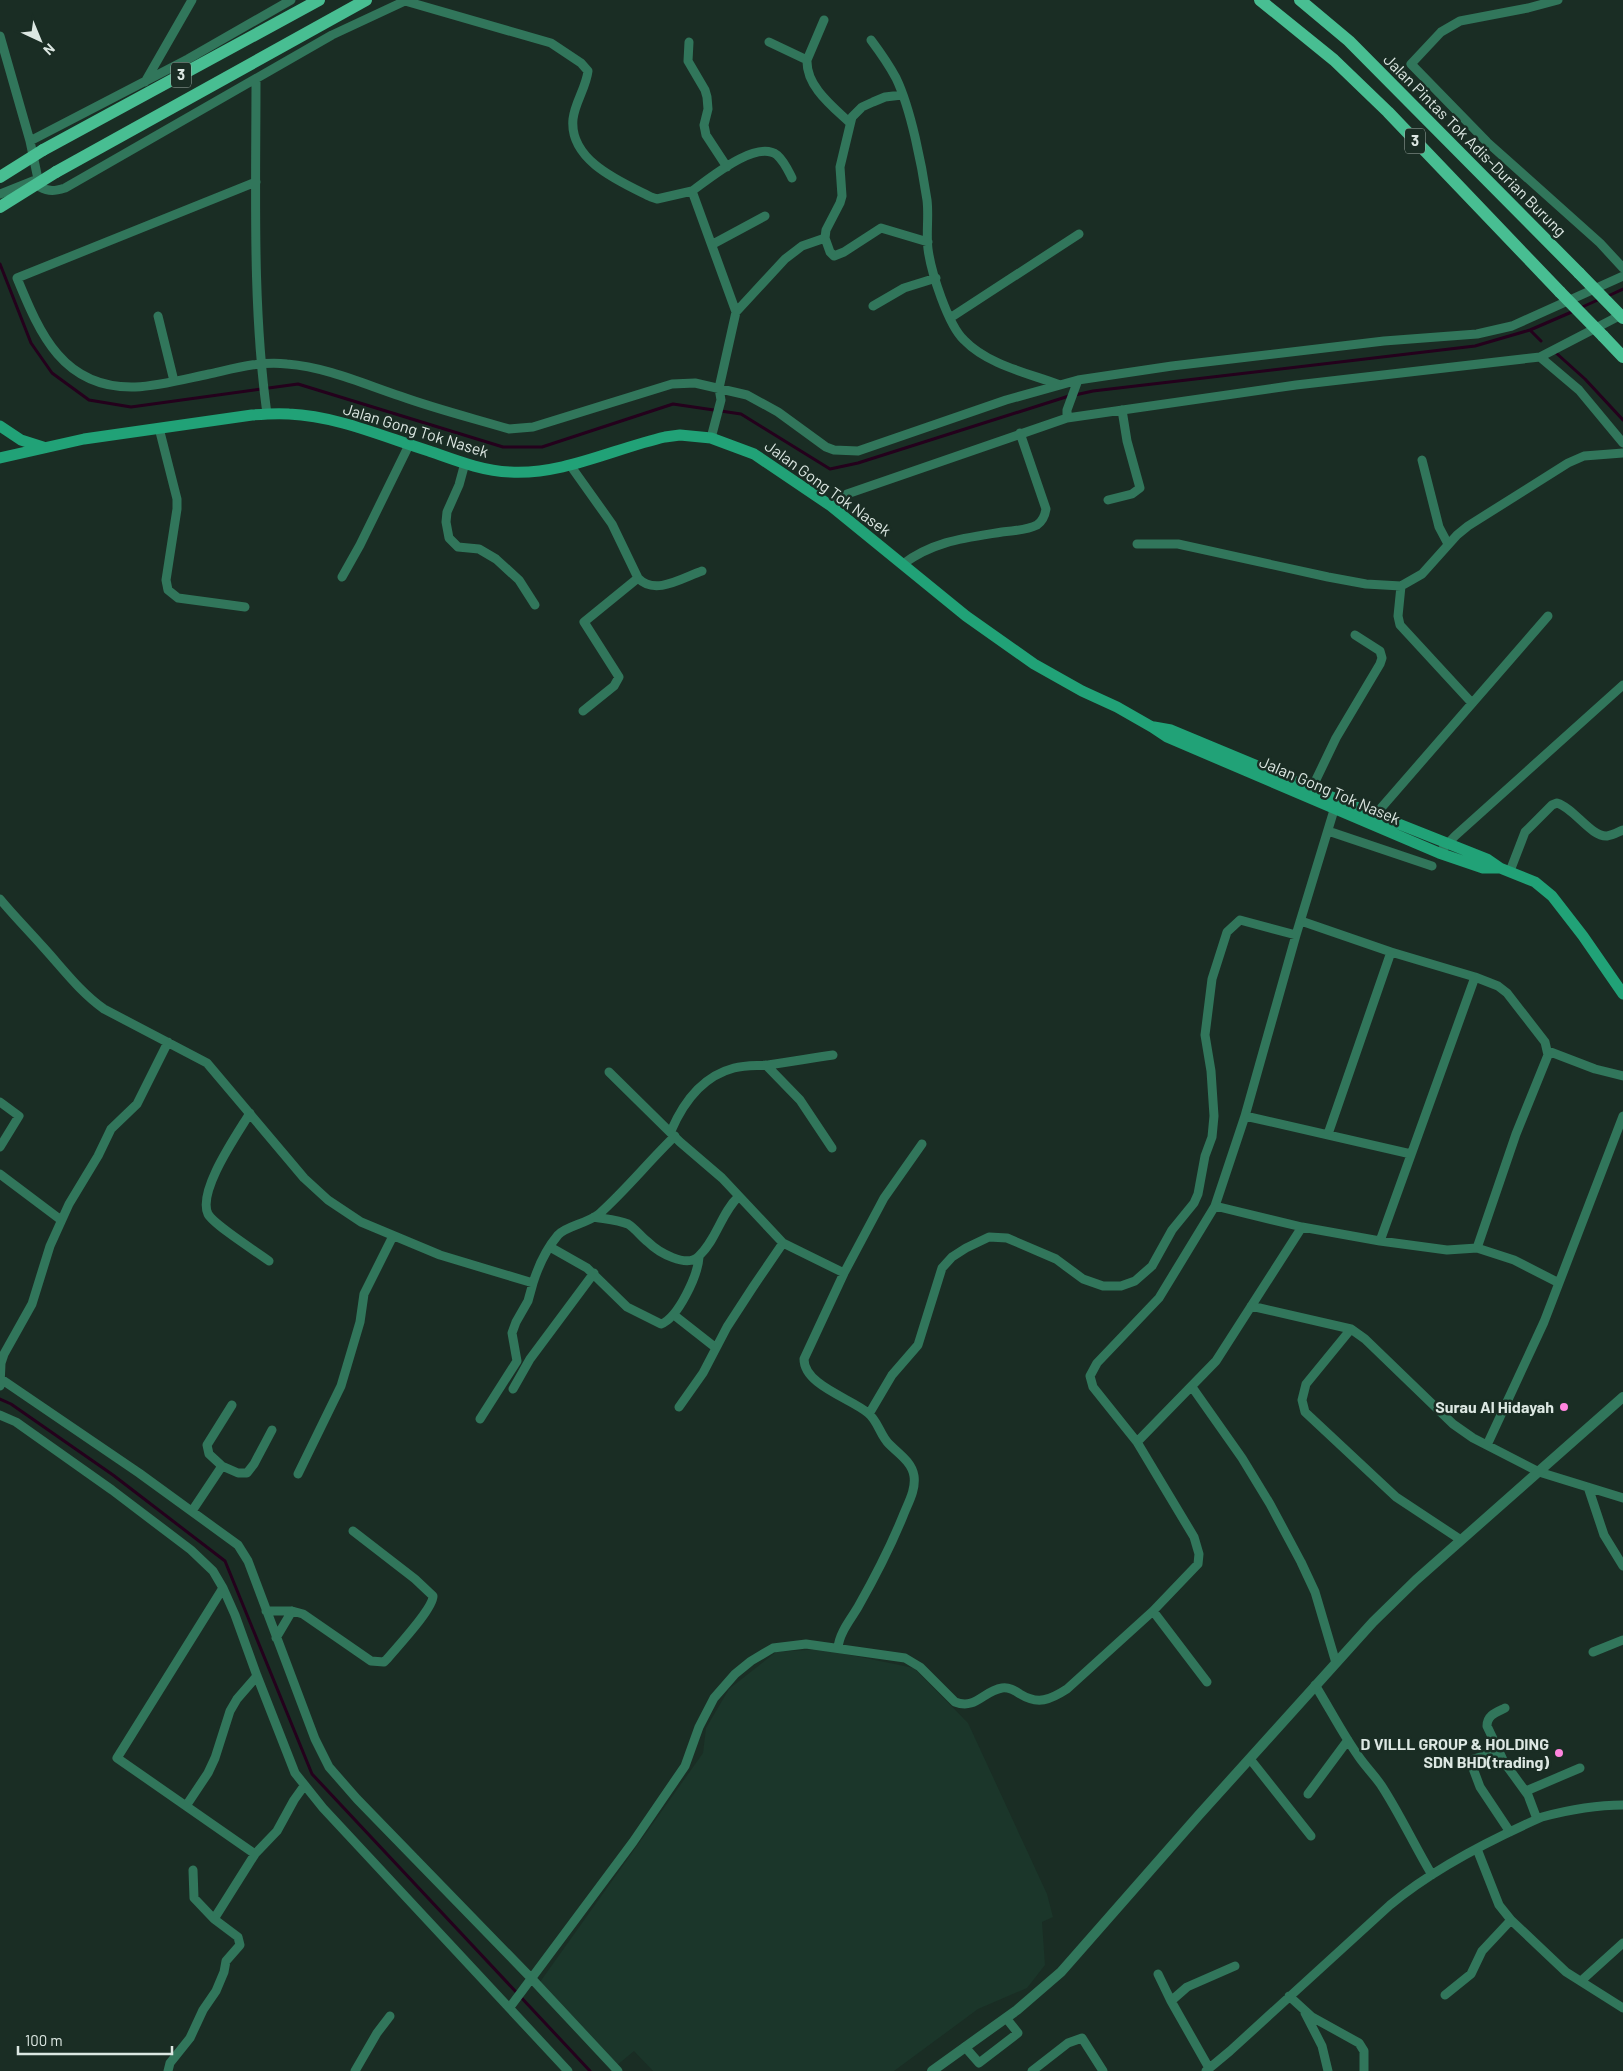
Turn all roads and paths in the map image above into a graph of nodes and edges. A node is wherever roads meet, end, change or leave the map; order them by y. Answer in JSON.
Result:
{"nodes":[{"id":1,"x":192,"y":0,"type":"edge"},
{"id":2,"x":291,"y":0,"type":"edge"},
{"id":3,"x":319,"y":0,"type":"edge"},
{"id":4,"x":366,"y":0,"type":"edge"},
{"id":5,"x":1260,"y":0,"type":"edge"},
{"id":6,"x":1300,"y":0,"type":"edge"},
{"id":7,"x":1558,"y":0,"type":"edge"},
{"id":8,"x":824,"y":20,"type":"dead end"},
{"id":9,"x":0,"y":36,"type":"edge"},
{"id":10,"x":871,"y":40,"type":"dead end"},
{"id":11,"x":689,"y":42,"type":"dead end"},
{"id":12,"x":769,"y":42,"type":"dead end"},
{"id":13,"x":807,"y":60,"type":"junction"},
{"id":14,"x":256,"y":79,"type":"junction"},
{"id":15,"x":145,"y":82,"type":"junction"},
{"id":16,"x":902,"y":95,"type":"junction"},
{"id":17,"x":849,"y":122,"type":"junction"},
{"id":18,"x":30,"y":141,"type":"junction"},
{"id":19,"x":728,"y":167,"type":"junction"},
{"id":20,"x":0,"y":177,"type":"edge"},
{"id":21,"x":792,"y":178,"type":"dead end"},
{"id":22,"x":38,"y":179,"type":"junction"},
{"id":23,"x":256,"y":182,"type":"junction"},
{"id":24,"x":692,"y":191,"type":"junction"},
{"id":25,"x":0,"y":194,"type":"edge"},
{"id":26,"x":0,"y":207,"type":"edge"},
{"id":27,"x":765,"y":216,"type":"dead end"},
{"id":28,"x":1079,"y":234,"type":"dead end"},
{"id":29,"x":825,"y":238,"type":"junction"},
{"id":30,"x":928,"y":242,"type":"junction"},
{"id":31,"x":713,"y":244,"type":"junction"},
{"id":32,"x":1623,"y":268,"type":"edge"},
{"id":33,"x":1623,"y":276,"type":"edge"},
{"id":34,"x":936,"y":278,"type":"junction"},
{"id":35,"x":873,"y":306,"type":"dead end"},
{"id":36,"x":736,"y":312,"type":"junction"},
{"id":37,"x":1623,"y":314,"type":"edge"},
{"id":38,"x":158,"y":316,"type":"dead end"},
{"id":39,"x":950,"y":318,"type":"junction"},
{"id":40,"x":1623,"y":318,"type":"edge"},
{"id":41,"x":1540,"y":357,"type":"junction"},
{"id":42,"x":1623,"y":357,"type":"edge"},
{"id":43,"x":260,"y":363,"type":"junction"},
{"id":44,"x":1078,"y":380,"type":"junction"},
{"id":45,"x":174,"y":381,"type":"junction"},
{"id":46,"x":1060,"y":384,"type":"junction"},
{"id":47,"x":720,"y":388,"type":"junction"},
{"id":48,"x":1122,"y":410,"type":"junction"},
{"id":49,"x":266,"y":414,"type":"junction"},
{"id":50,"x":1067,"y":414,"type":"junction"},
{"id":51,"x":0,"y":426,"type":"edge"},
{"id":52,"x":159,"y":428,"type":"junction"},
{"id":53,"x":1020,"y":433,"type":"junction"},
{"id":54,"x":711,"y":438,"type":"junction"},
{"id":55,"x":1623,"y":443,"type":"edge"},
{"id":56,"x":409,"y":445,"type":"junction"},
{"id":57,"x":44,"y":447,"type":"junction"},
{"id":58,"x":1623,"y":453,"type":"edge"},
{"id":59,"x":1,"y":455,"type":"edge"},
{"id":60,"x":1422,"y":460,"type":"dead end"},
{"id":61,"x":465,"y":464,"type":"junction"},
{"id":62,"x":570,"y":465,"type":"junction"},
{"id":63,"x":1108,"y":500,"type":"dead end"},
{"id":64,"x":831,"y":506,"type":"junction"},
{"id":65,"x":1137,"y":544,"type":"dead end"},
{"id":66,"x":1448,"y":544,"type":"junction"},
{"id":67,"x":903,"y":564,"type":"junction"},
{"id":68,"x":702,"y":571,"type":"dead end"},
{"id":69,"x":342,"y":577,"type":"dead end"},
{"id":70,"x":638,"y":578,"type":"junction"},
{"id":71,"x":1401,"y":586,"type":"junction"},
{"id":72,"x":536,"y":605,"type":"dead end"},
{"id":73,"x":245,"y":607,"type":"dead end"},
{"id":74,"x":1548,"y":616,"type":"dead end"},
{"id":75,"x":1355,"y":635,"type":"dead end"},
{"id":76,"x":1623,"y":685,"type":"edge"},
{"id":77,"x":1471,"y":702,"type":"junction"},
{"id":78,"x":583,"y":711,"type":"dead end"},
{"id":79,"x":1152,"y":727,"type":"junction"},
{"id":80,"x":1312,"y":788,"type":"junction"},
{"id":81,"x":1325,"y":794,"type":"junction"},
{"id":82,"x":1351,"y":805,"type":"junction"},
{"id":83,"x":1334,"y":810,"type":"junction"},
{"id":84,"x":1375,"y":815,"type":"junction"},
{"id":85,"x":1623,"y":830,"type":"edge"},
{"id":86,"x":1328,"y":831,"type":"junction"},
{"id":87,"x":1447,"y":843,"type":"junction"},
{"id":88,"x":1439,"y":853,"type":"junction"},
{"id":89,"x":1432,"y":866,"type":"dead end"},
{"id":90,"x":1505,"y":869,"type":"junction"},
{"id":91,"x":0,"y":899,"type":"edge"},
{"id":92,"x":1300,"y":921,"type":"junction"},
{"id":93,"x":1296,"y":934,"type":"junction"},
{"id":94,"x":1391,"y":952,"type":"junction"},
{"id":95,"x":1475,"y":977,"type":"junction"},
{"id":96,"x":1623,"y":994,"type":"edge"},
{"id":97,"x":168,"y":1042,"type":"junction"},
{"id":98,"x":1548,"y":1051,"type":"junction"},
{"id":99,"x":833,"y":1055,"type":"dead end"},
{"id":100,"x":766,"y":1065,"type":"junction"},
{"id":101,"x":609,"y":1072,"type":"dead end"},
{"id":102,"x":1623,"y":1076,"type":"edge"},
{"id":103,"x":0,"y":1102,"type":"edge"},
{"id":104,"x":250,"y":1112,"type":"junction"},
{"id":105,"x":1245,"y":1116,"type":"junction"},
{"id":106,"x":1623,"y":1116,"type":"edge"},
{"id":107,"x":673,"y":1134,"type":"junction"},
{"id":108,"x":1328,"y":1134,"type":"junction"},
{"id":109,"x":922,"y":1144,"type":"dead end"},
{"id":110,"x":0,"y":1147,"type":"edge"},
{"id":111,"x":832,"y":1148,"type":"dead end"},
{"id":112,"x":1411,"y":1154,"type":"junction"},
{"id":113,"x":0,"y":1175,"type":"edge"},
{"id":114,"x":739,"y":1196,"type":"junction"},
{"id":115,"x":1215,"y":1206,"type":"junction"},
{"id":116,"x":594,"y":1217,"type":"junction"},
{"id":117,"x":61,"y":1220,"type":"junction"},
{"id":118,"x":1302,"y":1227,"type":"junction"},
{"id":119,"x":393,"y":1236,"type":"junction"},
{"id":120,"x":1380,"y":1241,"type":"junction"},
{"id":121,"x":783,"y":1243,"type":"junction"},
{"id":122,"x":550,"y":1247,"type":"junction"},
{"id":123,"x":1477,"y":1248,"type":"junction"},
{"id":124,"x":699,"y":1257,"type":"junction"},
{"id":125,"x":269,"y":1261,"type":"dead end"},
{"id":126,"x":594,"y":1273,"type":"junction"},
{"id":127,"x":844,"y":1273,"type":"junction"},
{"id":128,"x":533,"y":1283,"type":"junction"},
{"id":129,"x":1559,"y":1283,"type":"junction"},
{"id":130,"x":1251,"y":1306,"type":"junction"},
{"id":131,"x":674,"y":1315,"type":"junction"},
{"id":132,"x":1351,"y":1328,"type":"junction"},
{"id":133,"x":716,"y":1348,"type":"junction"},
{"id":134,"x":0,"y":1382,"type":"edge"},
{"id":135,"x":1192,"y":1387,"type":"junction"},
{"id":136,"x":513,"y":1389,"type":"dead end"},
{"id":137,"x":1623,"y":1397,"type":"edge"},
{"id":138,"x":232,"y":1406,"type":"dead end"},
{"id":139,"x":679,"y":1407,"type":"dead end"},
{"id":140,"x":869,"y":1414,"type":"junction"},
{"id":141,"x":0,"y":1415,"type":"edge"},
{"id":142,"x":480,"y":1419,"type":"dead end"},
{"id":143,"x":272,"y":1430,"type":"dead end"},
{"id":144,"x":1137,"y":1442,"type":"junction"},
{"id":145,"x":1487,"y":1445,"type":"junction"},
{"id":146,"x":222,"y":1466,"type":"junction"},
{"id":147,"x":1539,"y":1472,"type":"junction"},
{"id":148,"x":298,"y":1474,"type":"dead end"},
{"id":149,"x":1588,"y":1487,"type":"junction"},
{"id":150,"x":1623,"y":1498,"type":"edge"},
{"id":151,"x":192,"y":1511,"type":"junction"},
{"id":152,"x":353,"y":1531,"type":"dead end"},
{"id":153,"x":1461,"y":1540,"type":"junction"},
{"id":154,"x":1623,"y":1566,"type":"edge"},
{"id":155,"x":224,"y":1588,"type":"junction"},
{"id":156,"x":266,"y":1611,"type":"junction"},
{"id":157,"x":292,"y":1611,"type":"junction"},
{"id":158,"x":1153,"y":1612,"type":"junction"},
{"id":159,"x":276,"y":1638,"type":"junction"},
{"id":160,"x":1623,"y":1640,"type":"edge"},
{"id":161,"x":838,"y":1648,"type":"junction"},
{"id":162,"x":1593,"y":1652,"type":"dead end"},
{"id":163,"x":1336,"y":1663,"type":"junction"},
{"id":164,"x":257,"y":1676,"type":"junction"},
{"id":165,"x":1207,"y":1682,"type":"dead end"},
{"id":166,"x":1315,"y":1685,"type":"junction"},
{"id":167,"x":1505,"y":1708,"type":"dead end"},
{"id":168,"x":1348,"y":1740,"type":"junction"},
{"id":169,"x":1499,"y":1752,"type":"junction"},
{"id":170,"x":1250,"y":1759,"type":"junction"},
{"id":171,"x":1580,"y":1768,"type":"dead end"},
{"id":172,"x":304,"y":1786,"type":"junction"},
{"id":173,"x":1526,"y":1791,"type":"junction"},
{"id":174,"x":1308,"y":1794,"type":"dead end"},
{"id":175,"x":1623,"y":1805,"type":"edge"},
{"id":176,"x":186,"y":1806,"type":"junction"},
{"id":177,"x":1537,"y":1819,"type":"junction"},
{"id":178,"x":1510,"y":1832,"type":"junction"},
{"id":179,"x":1311,"y":1836,"type":"dead end"},
{"id":180,"x":1477,"y":1849,"type":"junction"},
{"id":181,"x":255,"y":1854,"type":"junction"},
{"id":182,"x":193,"y":1870,"type":"dead end"},
{"id":183,"x":1432,"y":1874,"type":"junction"},
{"id":184,"x":214,"y":1919,"type":"junction"},
{"id":185,"x":1511,"y":1920,"type":"junction"},
{"id":186,"x":1623,"y":1943,"type":"edge"},
{"id":187,"x":1235,"y":1966,"type":"dead end"},
{"id":188,"x":1158,"y":1974,"type":"dead end"},
{"id":189,"x":532,"y":1979,"type":"junction"},
{"id":190,"x":1581,"y":1982,"type":"junction"},
{"id":191,"x":1445,"y":1995,"type":"dead end"},
{"id":192,"x":1289,"y":1996,"type":"junction"},
{"id":193,"x":1171,"y":2000,"type":"junction"},
{"id":194,"x":510,"y":2007,"type":"junction"},
{"id":195,"x":1623,"y":2008,"type":"edge"},
{"id":196,"x":1305,"y":2013,"type":"junction"},
{"id":197,"x":390,"y":2016,"type":"dead end"},
{"id":198,"x":1006,"y":2018,"type":"junction"},
{"id":199,"x":965,"y":2047,"type":"junction"},
{"id":200,"x":1207,"y":2070,"type":"edge"},
{"id":201,"x":168,"y":2071,"type":"edge"},
{"id":202,"x":355,"y":2071,"type":"edge"},
{"id":203,"x":568,"y":2071,"type":"edge"},
{"id":204,"x":618,"y":2071,"type":"edge"},
{"id":205,"x":932,"y":2071,"type":"edge"},
{"id":206,"x":1032,"y":2071,"type":"edge"},
{"id":207,"x":1103,"y":2071,"type":"edge"},
{"id":208,"x":1328,"y":2071,"type":"edge"},
{"id":209,"x":1364,"y":2071,"type":"edge"}],
"edges":[{"from":1,"to":15,"type":"street"},
{"from":2,"to":15,"type":"street"},
{"from":3,"to":20,"type":"main road","number":"3","bridge":true},
{"from":4,"to":26,"type":"main road","bridge":true},
{"from":5,"to":42,"type":"main road","number":"3","bridge":true},
{"from":6,"to":40,"type":"main road","name":"Jalan Pintas Tok Adis-Durian Burung","number":"3","bridge":true},
{"from":7,"to":32,"type":"street"},
{"from":8,"to":13,"type":"street"},
{"from":9,"to":18,"type":"street"},
{"from":10,"to":16,"type":"street"},
{"from":11,"to":19,"type":"street"},
{"from":12,"to":13,"type":"street"},
{"from":13,"to":17,"type":"street"},
{"from":14,"to":22,"type":"street"},
{"from":14,"to":23,"type":"street"},
{"from":14,"to":24,"type":"street"},
{"from":15,"to":18,"type":"street"},
{"from":16,"to":17,"type":"street"},
{"from":16,"to":30,"type":"street"},
{"from":17,"to":29,"type":"street"},
{"from":18,"to":22,"type":"street"},
{"from":19,"to":21,"type":"street"},
{"from":19,"to":24,"type":"street"},
{"from":22,"to":25,"type":"street"},
{"from":23,"to":43,"type":"street"},
{"from":23,"to":45,"type":"street"},
{"from":24,"to":31,"type":"street"},
{"from":27,"to":31,"type":"street"},
{"from":28,"to":39,"type":"street"},
{"from":29,"to":30,"type":"street"},
{"from":29,"to":36,"type":"street"},
{"from":30,"to":34,"type":"street"},
{"from":31,"to":36,"type":"street"},
{"from":33,"to":44,"type":"street"},
{"from":34,"to":35,"type":"street"},
{"from":34,"to":39,"type":"street"},
{"from":36,"to":47,"type":"street"},
{"from":37,"to":41,"type":"street"},
{"from":38,"to":45,"type":"street"},
{"from":39,"to":46,"type":"street"},
{"from":41,"to":48,"type":"street"},
{"from":41,"to":55,"type":"street"},
{"from":43,"to":45,"type":"street"},
{"from":43,"to":47,"type":"street"},
{"from":43,"to":49,"type":"street"},
{"from":44,"to":46,"type":"street"},
{"from":44,"to":50,"type":"street"},
{"from":46,"to":47,"type":"street"},
{"from":47,"to":54,"type":"street"},
{"from":48,"to":50,"type":"street"},
{"from":48,"to":63,"type":"street"},
{"from":49,"to":52,"type":"main road","name":"Jalan Gong Tok Nasek"},
{"from":49,"to":56,"type":"main road","name":"Jalan Gong Tok Nasek"},
{"from":50,"to":53,"type":"street"},
{"from":51,"to":57,"type":"main road"},
{"from":52,"to":57,"type":"main road","name":"Jalan Gong Tok Nasek"},
{"from":52,"to":73,"type":"street"},
{"from":53,"to":64,"type":"street"},
{"from":53,"to":67,"type":"street"},
{"from":54,"to":62,"type":"main road","name":"Jalan Gong Tok Nasek"},
{"from":54,"to":64,"type":"main road","name":"Jalan Gong Tok Nasek"},
{"from":56,"to":61,"type":"main road","name":"Jalan Gong Tok Nasek"},
{"from":56,"to":69,"type":"street"},
{"from":57,"to":59,"type":"main road","name":"Jalan Gong Tok Nasek"},
{"from":58,"to":66,"type":"street"},
{"from":60,"to":66,"type":"street"},
{"from":61,"to":62,"type":"main road","name":"Jalan Gong Tok Nasek"},
{"from":61,"to":72,"type":"street"},
{"from":62,"to":70,"type":"street"},
{"from":64,"to":67,"type":"main road","name":"Jalan Gong Tok Nasek"},
{"from":65,"to":71,"type":"street"},
{"from":66,"to":71,"type":"street"},
{"from":67,"to":79,"type":"main road","name":"Jalan Gong Tok Nasek"},
{"from":68,"to":70,"type":"street"},
{"from":70,"to":78,"type":"street"},
{"from":71,"to":77,"type":"street"},
{"from":74,"to":77,"type":"street"},
{"from":75,"to":80,"type":"street"},
{"from":76,"to":87,"type":"street"},
{"from":77,"to":84,"type":"street"},
{"from":79,"to":80,"type":"main road","name":"Jalan Gong Tok Nasek"},
{"from":79,"to":83,"type":"main road","name":"Jalan Gong Tok Nasek"},
{"from":80,"to":81,"type":"main road","name":"Jalan Gong Tok Nasek"},
{"from":81,"to":82,"type":"main road","name":"Jalan Gong Tok Nasek"},
{"from":81,"to":83,"type":"main road"},
{"from":82,"to":83,"type":"main road"},
{"from":82,"to":84,"type":"main road","name":"Jalan Gong Tok Nasek"},
{"from":83,"to":86,"type":"street"},
{"from":83,"to":88,"type":"main road","name":"Jalan Gong Tok Nasek"},
{"from":84,"to":87,"type":"main road","name":"Jalan Gong Tok Nasek"},
{"from":85,"to":90,"type":"street"},
{"from":86,"to":89,"type":"street"},
{"from":86,"to":92,"type":"street"},
{"from":87,"to":88,"type":"street"},
{"from":87,"to":90,"type":"main road","name":"Jalan Gong Tok Nasek"},
{"from":88,"to":90,"type":"main road","name":"Jalan Gong Tok Nasek"},
{"from":90,"to":96,"type":"main road","name":"Jalan Gong Tok Nasek"},
{"from":91,"to":97,"type":"street"},
{"from":92,"to":93,"type":"street"},
{"from":92,"to":94,"type":"street"},
{"from":93,"to":105,"type":"street"},
{"from":93,"to":140,"type":"street"},
{"from":94,"to":95,"type":"street"},
{"from":94,"to":108,"type":"street"},
{"from":95,"to":98,"type":"street"},
{"from":95,"to":112,"type":"street"},
{"from":97,"to":104,"type":"street"},
{"from":97,"to":117,"type":"street"},
{"from":98,"to":102,"type":"street"},
{"from":98,"to":123,"type":"street"},
{"from":99,"to":100,"type":"street"},
{"from":100,"to":107,"type":"street"},
{"from":100,"to":111,"type":"street"},
{"from":101,"to":107,"type":"street"},
{"from":103,"to":110,"type":"street"},
{"from":104,"to":119,"type":"street"},
{"from":104,"to":125,"type":"street"},
{"from":105,"to":108,"type":"street"},
{"from":105,"to":115,"type":"street"},
{"from":106,"to":129,"type":"street"},
{"from":107,"to":114,"type":"street"},
{"from":107,"to":116,"type":"street"},
{"from":108,"to":112,"type":"street"},
{"from":109,"to":127,"type":"street"},
{"from":112,"to":120,"type":"street"},
{"from":113,"to":117,"type":"street"},
{"from":114,"to":121,"type":"street"},
{"from":114,"to":124,"type":"street"},
{"from":115,"to":118,"type":"street"},
{"from":115,"to":144,"type":"street"},
{"from":116,"to":122,"type":"street"},
{"from":116,"to":124,"type":"street"},
{"from":117,"to":134,"type":"street"},
{"from":118,"to":120,"type":"street"},
{"from":118,"to":130,"type":"street"},
{"from":119,"to":128,"type":"street"},
{"from":119,"to":148,"type":"street"},
{"from":120,"to":123,"type":"street"},
{"from":121,"to":127,"type":"street"},
{"from":121,"to":133,"type":"street"},
{"from":122,"to":126,"type":"street"},
{"from":122,"to":128,"type":"street"},
{"from":123,"to":129,"type":"street"},
{"from":124,"to":131,"type":"street"},
{"from":126,"to":131,"type":"street"},
{"from":126,"to":136,"type":"street"},
{"from":127,"to":140,"type":"street"},
{"from":128,"to":142,"type":"street"},
{"from":129,"to":145,"type":"street"},
{"from":130,"to":132,"type":"street"},
{"from":130,"to":135,"type":"street"},
{"from":131,"to":133,"type":"street"},
{"from":132,"to":145,"type":"street"},
{"from":132,"to":153,"type":"street"},
{"from":133,"to":139,"type":"street"},
{"from":134,"to":151,"type":"street"},
{"from":135,"to":144,"type":"street"},
{"from":135,"to":163,"type":"street"},
{"from":137,"to":147,"type":"street"},
{"from":138,"to":146,"type":"street"},
{"from":140,"to":161,"type":"street"},
{"from":141,"to":155,"type":"street"},
{"from":143,"to":146,"type":"street"},
{"from":144,"to":158,"type":"street"},
{"from":145,"to":147,"type":"street"},
{"from":146,"to":151,"type":"street"},
{"from":147,"to":149,"type":"street"},
{"from":147,"to":153,"type":"street"},
{"from":149,"to":150,"type":"street"},
{"from":149,"to":154,"type":"street"},
{"from":151,"to":156,"type":"street"},
{"from":152,"to":157,"type":"street"},
{"from":153,"to":163,"type":"street"},
{"from":155,"to":164,"type":"street"},
{"from":155,"to":176,"type":"street"},
{"from":156,"to":157,"type":"street"},
{"from":156,"to":159,"type":"street"},
{"from":157,"to":159,"type":"street"},
{"from":158,"to":161,"type":"street"},
{"from":158,"to":165,"type":"street"},
{"from":159,"to":189,"type":"street"},
{"from":160,"to":162,"type":"street"},
{"from":161,"to":189,"type":"street"},
{"from":163,"to":166,"type":"street"},
{"from":164,"to":172,"type":"street"},
{"from":164,"to":176,"type":"street"},
{"from":166,"to":168,"type":"street"},
{"from":166,"to":170,"type":"street"},
{"from":167,"to":169,"type":"street"},
{"from":168,"to":174,"type":"street"},
{"from":168,"to":183,"type":"street"},
{"from":169,"to":173,"type":"street"},
{"from":169,"to":178,"type":"street"},
{"from":170,"to":179,"type":"street"},
{"from":170,"to":198,"type":"street"},
{"from":171,"to":173,"type":"street"},
{"from":172,"to":181,"type":"street"},
{"from":172,"to":194,"type":"street"},
{"from":173,"to":177,"type":"street"},
{"from":175,"to":177,"type":"street"},
{"from":176,"to":181,"type":"street"},
{"from":177,"to":178,"type":"street"},
{"from":178,"to":180,"type":"street"},
{"from":180,"to":183,"type":"street"},
{"from":180,"to":185,"type":"street"},
{"from":181,"to":184,"type":"street"},
{"from":182,"to":184,"type":"street"},
{"from":183,"to":192,"type":"street"},
{"from":184,"to":201,"type":"street"},
{"from":185,"to":190,"type":"street"},
{"from":185,"to":191,"type":"street"},
{"from":186,"to":190,"type":"street"},
{"from":187,"to":193,"type":"street"},
{"from":188,"to":193,"type":"street"},
{"from":189,"to":194,"type":"street"},
{"from":189,"to":204,"type":"street"},
{"from":190,"to":195,"type":"street"},
{"from":192,"to":196,"type":"street"},
{"from":192,"to":200,"type":"street"},
{"from":193,"to":200,"type":"street"},
{"from":194,"to":203,"type":"street"},
{"from":196,"to":208,"type":"street"},
{"from":196,"to":209,"type":"street"},
{"from":197,"to":202,"type":"street"},
{"from":198,"to":199,"type":"street"},
{"from":198,"to":199,"type":"street"},
{"from":199,"to":205,"type":"street"},
{"from":206,"to":207,"type":"street"}]}
